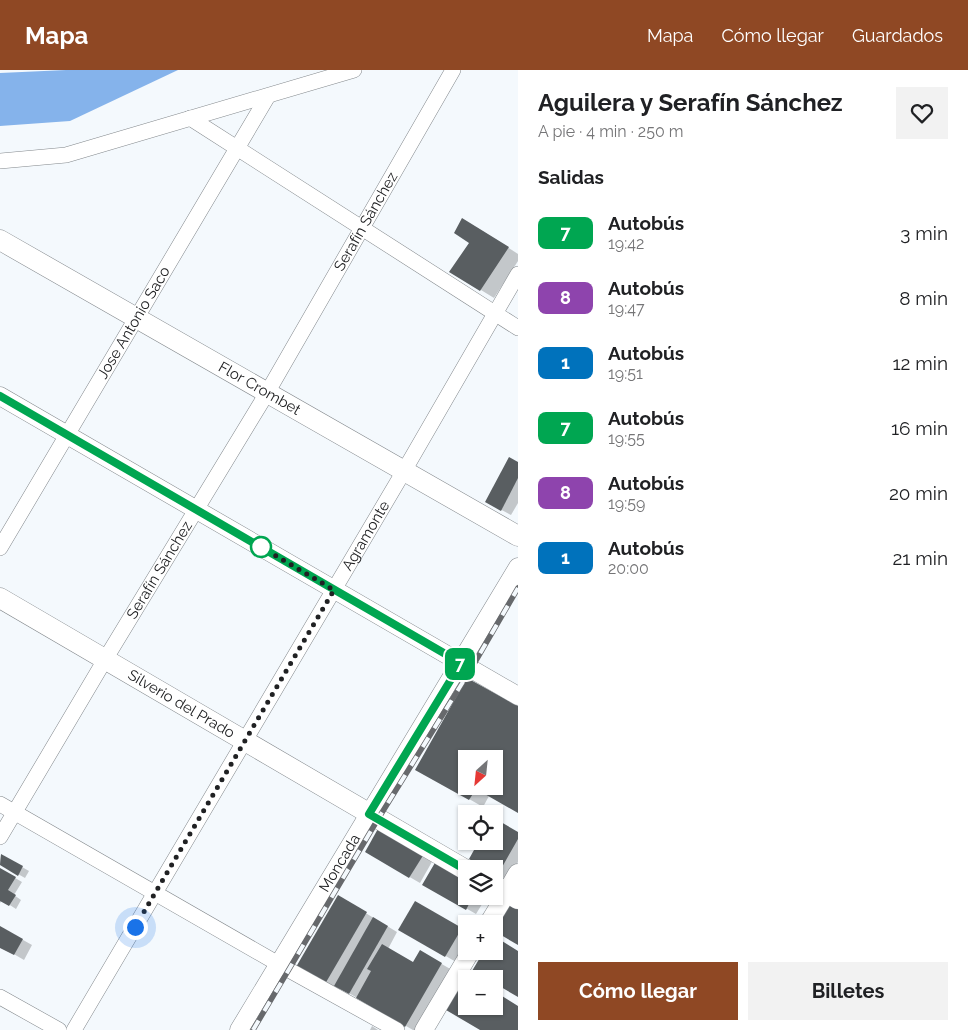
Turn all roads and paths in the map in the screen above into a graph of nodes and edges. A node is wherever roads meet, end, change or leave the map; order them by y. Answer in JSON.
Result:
{"nodes":[{"id":1,"x":354,"y":70,"type":"edge"},
{"id":2,"x":453,"y":70,"type":"edge"},
{"id":3,"x":268,"y":96,"type":"junction"},
{"id":4,"x":190,"y":118,"type":"junction"},
{"id":5,"x":238,"y":148,"type":"junction"},
{"id":6,"x":0,"y":161,"type":"edge"},
{"id":7,"x":363,"y":229,"type":"junction"},
{"id":8,"x":0,"y":241,"type":"edge"},
{"id":9,"x":518,"y":274,"type":"edge"},
{"id":10,"x":494,"y":313,"type":"junction"},
{"id":11,"x":136,"y":318,"type":"junction"},
{"id":12,"x":518,"y":328,"type":"edge"},
{"id":13,"x":268,"y":393,"type":"junction"},
{"id":14,"x":0,"y":396,"type":"edge"},
{"id":15,"x":67,"y":435,"type":"junction"},
{"id":16,"x":404,"y":471,"type":"junction"},
{"id":17,"x":197,"y":510,"type":"junction"},
{"id":18,"x":518,"y":536,"type":"edge"},
{"id":19,"x":0,"y":548,"type":"edge"},
{"id":20,"x":518,"y":567,"type":"edge"},
{"id":21,"x":334,"y":590,"type":"junction"},
{"id":22,"x":0,"y":598,"type":"edge"},
{"id":23,"x":106,"y":658,"type":"junction"},
{"id":24,"x":461,"y":663,"type":"junction"},
{"id":25,"x":518,"y":696,"type":"edge"},
{"id":26,"x":245,"y":740,"type":"junction"},
{"id":27,"x":0,"y":804,"type":"edge"},
{"id":28,"x":15,"y":812,"type":"junction"},
{"id":29,"x":369,"y":814,"type":"junction"},
{"id":30,"x":0,"y":837,"type":"edge"},
{"id":31,"x":458,"y":865,"type":"edge"},
{"id":32,"x":518,"y":874,"type":"edge"},
{"id":33,"x":155,"y":892,"type":"junction"},
{"id":34,"x":506,"y":892,"type":"edge"},
{"id":35,"x":493,"y":915,"type":"edge"},
{"id":36,"x":467,"y":960,"type":"edge"},
{"id":37,"x":278,"y":964,"type":"junction"},
{"id":38,"x":0,"y":997,"type":"edge"},
{"id":39,"x":59,"y":1030,"type":"edge"},
{"id":40,"x":74,"y":1030,"type":"edge"},
{"id":41,"x":239,"y":1030,"type":"edge"},
{"id":42,"x":397,"y":1030,"type":"edge"},
{"id":43,"x":424,"y":1030,"type":"edge"}],
"edges":[{"from":1,"to":3,"type":"street"},
{"from":2,"to":7,"type":"street","name":"Serafín Sánchez"},
{"from":3,"to":4,"type":"street"},
{"from":3,"to":5,"type":"street","name":"Jose Antonio Saco"},
{"from":4,"to":5,"type":"street"},
{"from":4,"to":6,"type":"street"},
{"from":5,"to":7,"type":"street"},
{"from":5,"to":11,"type":"street","name":"Jose Antonio Saco"},
{"from":7,"to":10,"type":"street"},
{"from":7,"to":13,"type":"street","name":"Serafín Sánchez"},
{"from":8,"to":11,"type":"main road","name":"Flor Crombet"},
{"from":9,"to":10,"type":"street","name":"Agramonte"},
{"from":10,"to":12,"type":"street"},
{"from":10,"to":16,"type":"street","name":"Agramonte"},
{"from":11,"to":13,"type":"main road","name":"Flor Crombet"},
{"from":11,"to":15,"type":"street","name":"Jose Antonio Saco"},
{"from":13,"to":16,"type":"main road","name":"Flor Crombet"},
{"from":13,"to":17,"type":"street","name":"Serafín Sánchez"},
{"from":14,"to":15,"type":"street"},
{"from":15,"to":17,"type":"street"},
{"from":15,"to":19,"type":"street","name":"Jose Antonio Saco"},
{"from":16,"to":18,"type":"main road","name":"Flor Crombet"},
{"from":16,"to":21,"type":"street","name":"Agramonte"},
{"from":17,"to":21,"type":"street"},
{"from":17,"to":23,"type":"street","name":"Serafín Sánchez"},
{"from":20,"to":24,"type":"street","name":"Moncada"},
{"from":21,"to":24,"type":"street"},
{"from":21,"to":26,"type":"street","name":"Agramonte"},
{"from":22,"to":23,"type":"main road","name":"Silverio del Prado"},
{"from":23,"to":26,"type":"main road","name":"Silverio del Prado"},
{"from":23,"to":28,"type":"street","name":"Serafín Sánchez"},
{"from":24,"to":25,"type":"street"},
{"from":24,"to":29,"type":"street","name":"Moncada"},
{"from":26,"to":29,"type":"main road","name":"Silverio del Prado"},
{"from":26,"to":33,"type":"street","name":"Agramonte"},
{"from":27,"to":28,"type":"street"},
{"from":28,"to":30,"type":"street","name":"Serafín Sánchez"},
{"from":28,"to":33,"type":"street"},
{"from":29,"to":31,"type":"main road","name":"Silverio del Prado"},
{"from":29,"to":37,"type":"street","name":"Moncada"},
{"from":32,"to":34,"type":"main road"},
{"from":33,"to":37,"type":"street"},
{"from":33,"to":40,"type":"street","name":"Agramonte"},
{"from":34,"to":35,"type":"street"},
{"from":36,"to":43,"type":"street"},
{"from":37,"to":41,"type":"street","name":"Moncada"},
{"from":37,"to":42,"type":"street"},
{"from":38,"to":39,"type":"street"}]}
